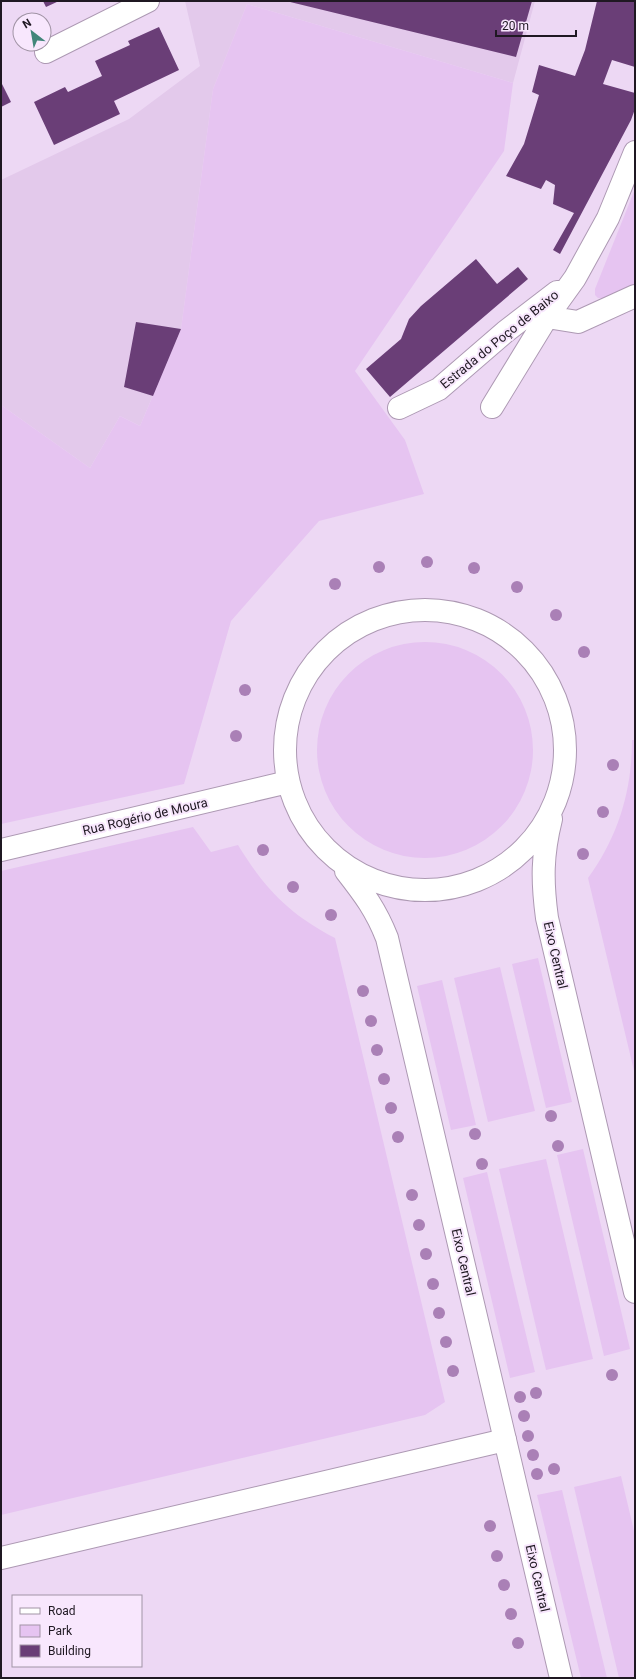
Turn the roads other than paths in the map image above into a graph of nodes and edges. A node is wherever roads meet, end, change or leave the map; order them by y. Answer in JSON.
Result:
{"nodes":[{"id":1,"x":148,"y":1,"type":"edge"},
{"id":2,"x":52,"y":49,"type":"edge"},
{"id":3,"x":635,"y":152,"type":"edge"},
{"id":4,"x":575,"y":278,"type":"junction"},
{"id":5,"x":635,"y":296,"type":"edge"},
{"id":6,"x":547,"y":317,"type":"junction"},
{"id":7,"x":492,"y":407,"type":"dead end"},
{"id":8,"x":399,"y":408,"type":"dead end"},
{"id":9,"x":288,"y":782,"type":"junction"},
{"id":10,"x":554,"y":804,"type":"junction"},
{"id":11,"x":1,"y":850,"type":"edge"},
{"id":12,"x":336,"y":860,"type":"junction"},
{"id":13,"x":635,"y":1292,"type":"edge"},
{"id":14,"x":506,"y":1440,"type":"junction"},
{"id":15,"x":1,"y":1558,"type":"edge"},
{"id":16,"x":561,"y":1678,"type":"edge"}],
"edges":[{"from":1,"to":2,"type":"main road"},
{"from":3,"to":4,"type":"main road"},
{"from":4,"to":6,"type":"main road"},
{"from":4,"to":8,"type":"main road","name":"Estrada do Poço de Baixo"},
{"from":5,"to":6,"type":"main road"},
{"from":6,"to":7,"type":"main road"},
{"from":9,"to":10,"type":"main road"},
{"from":9,"to":11,"type":"main road","name":"Rua Rogério de Moura"},
{"from":9,"to":12,"type":"main road"},
{"from":10,"to":12,"type":"main road"},
{"from":10,"to":13,"type":"main road","name":"Eixo Central"},
{"from":12,"to":14,"type":"main road","name":"Eixo Central"},
{"from":14,"to":15,"type":"main road"},
{"from":14,"to":16,"type":"main road","name":"Eixo Central"}]}
